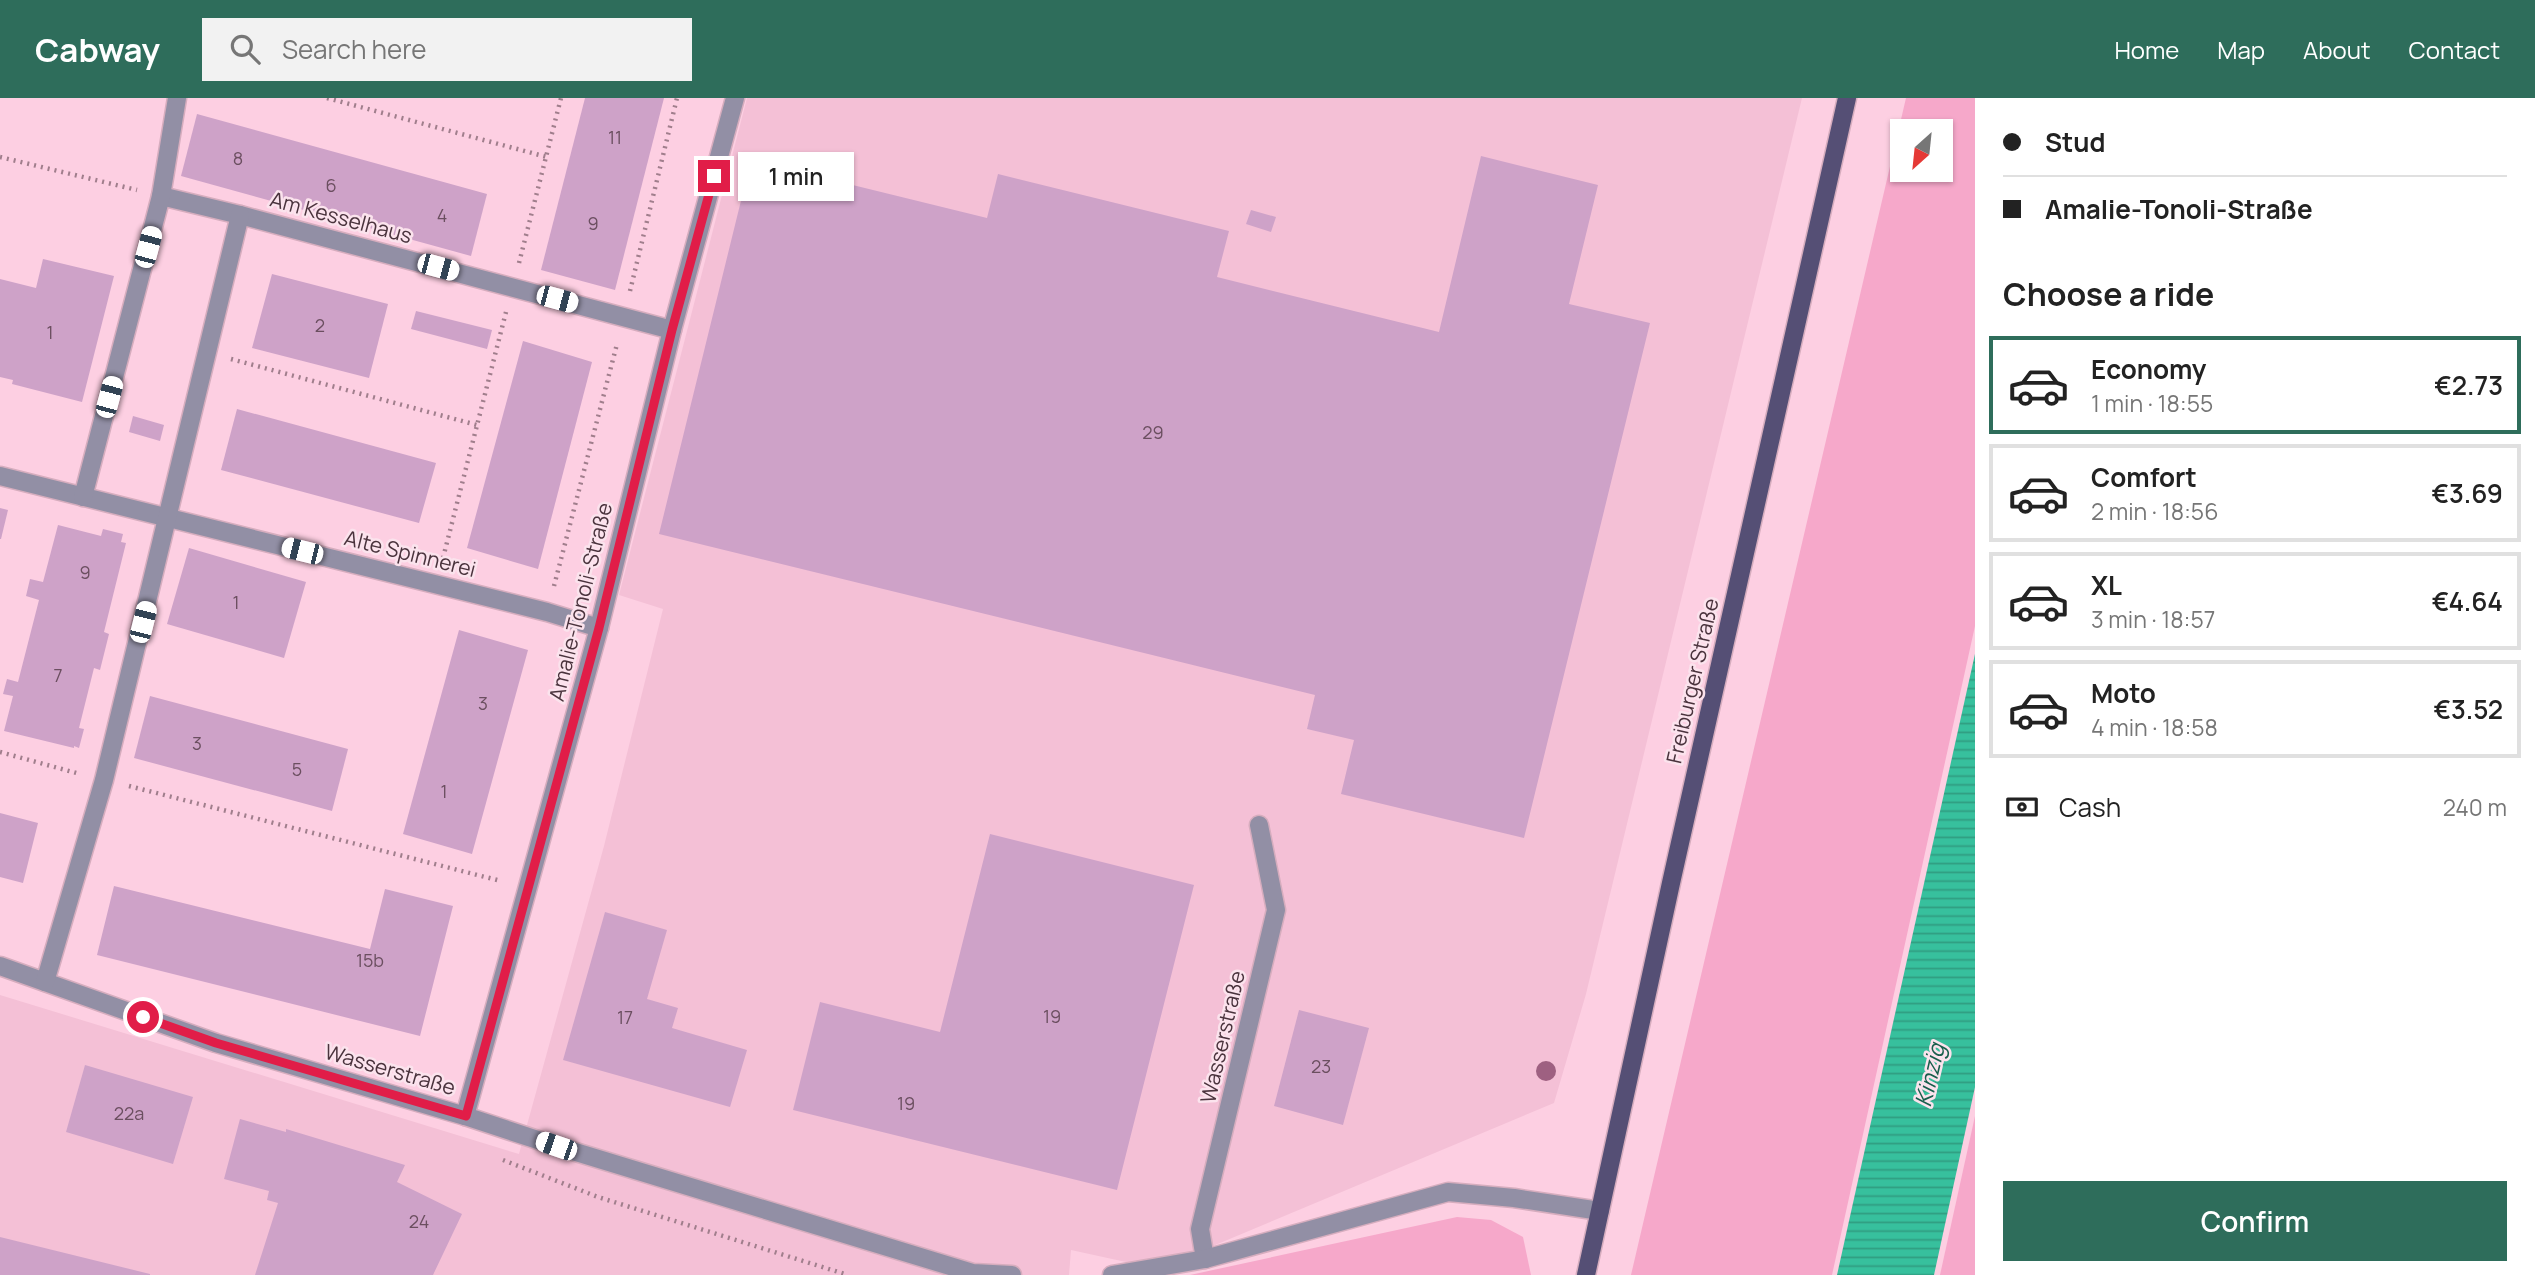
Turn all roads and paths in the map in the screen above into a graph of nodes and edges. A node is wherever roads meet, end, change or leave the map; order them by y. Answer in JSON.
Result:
{"nodes":[{"id":1,"x":177,"y":98,"type":"edge"},
{"id":2,"x":327,"y":98,"type":"edge"},
{"id":3,"x":561,"y":98,"type":"edge"},
{"id":4,"x":677,"y":98,"type":"edge"},
{"id":5,"x":735,"y":98,"type":"edge"},
{"id":6,"x":1847,"y":98,"type":"edge"},
{"id":7,"x":0,"y":157,"type":"edge"},
{"id":8,"x":547,"y":157,"type":"junction"},
{"id":9,"x":161,"y":197,"type":"junction"},
{"id":10,"x":240,"y":215,"type":"junction"},
{"id":11,"x":512,"y":287,"type":"junction"},
{"id":12,"x":624,"y":317,"type":"junction"},
{"id":13,"x":672,"y":330,"type":"junction"},
{"id":14,"x":208,"y":353,"type":"junction"},
{"id":15,"x":477,"y":425,"type":"junction"},
{"id":16,"x":0,"y":476,"type":"edge"},
{"id":17,"x":83,"y":497,"type":"junction"},
{"id":18,"x":169,"y":517,"type":"junction"},
{"id":19,"x":436,"y":584,"type":"junction"},
{"id":20,"x":547,"y":612,"type":"junction"},
{"id":21,"x":599,"y":628,"type":"junction"},
{"id":22,"x":0,"y":752,"type":"edge"},
{"id":23,"x":104,"y":780,"type":"junction"},
{"id":24,"x":1259,"y":825,"type":"dead end"},
{"id":25,"x":529,"y":889,"type":"junction"},
{"id":26,"x":0,"y":966,"type":"edge"},
{"id":27,"x":45,"y":982,"type":"junction"},
{"id":28,"x":466,"y":1116,"type":"junction"},
{"id":29,"x":498,"y":1156,"type":"dead end"},
{"id":30,"x":1600,"y":1211,"type":"junction"},
{"id":31,"x":1205,"y":1259,"type":"junction"},
{"id":32,"x":848,"y":1275,"type":"edge"},
{"id":33,"x":1012,"y":1275,"type":"edge"},
{"id":34,"x":1112,"y":1275,"type":"edge"},
{"id":35,"x":1586,"y":1275,"type":"edge"}],
"edges":[{"from":1,"to":9,"type":"street"},
{"from":2,"to":8,"type":"path"},
{"from":3,"to":8,"type":"path"},
{"from":4,"to":12,"type":"path"},
{"from":5,"to":13,"type":"street","name":"Amalie-Tonoli-Straße"},
{"from":6,"to":30,"type":"main road","name":"Freiburger Straße"},
{"from":7,"to":9,"type":"path"},
{"from":8,"to":11,"type":"path"},
{"from":9,"to":10,"type":"street","name":"Am Kesselhaus"},
{"from":9,"to":17,"type":"street"},
{"from":10,"to":11,"type":"street","name":"Am Kesselhaus"},
{"from":10,"to":14,"type":"street","name":"Am Kesselhaus"},
{"from":11,"to":12,"type":"street","name":"Am Kesselhaus"},
{"from":11,"to":15,"type":"path"},
{"from":12,"to":13,"type":"street","name":"Am Kesselhaus"},
{"from":12,"to":20,"type":"path"},
{"from":13,"to":21,"type":"street","name":"Amalie-Tonoli-Straße"},
{"from":14,"to":15,"type":"path"},
{"from":14,"to":18,"type":"street","name":"Am Kesselhaus"},
{"from":15,"to":19,"type":"path"},
{"from":16,"to":17,"type":"street","name":"Alte Spinnerei"},
{"from":17,"to":18,"type":"street","name":"Alte Spinnerei"},
{"from":18,"to":19,"type":"street","name":"Alte Spinnerei"},
{"from":18,"to":23,"type":"street"},
{"from":19,"to":20,"type":"street","name":"Alte Spinnerei"},
{"from":20,"to":21,"type":"street","name":"Alte Spinnerei"},
{"from":21,"to":25,"type":"street","name":"Amalie-Tonoli-Straße"},
{"from":22,"to":23,"type":"path"},
{"from":23,"to":25,"type":"path"},
{"from":23,"to":27,"type":"street"},
{"from":24,"to":31,"type":"street","name":"Wasserstraße"},
{"from":25,"to":28,"type":"street","name":"Amalie-Tonoli-Straße"},
{"from":26,"to":27,"type":"street","name":"Wasserstraße"},
{"from":27,"to":28,"type":"street","name":"Wasserstraße"},
{"from":28,"to":33,"type":"street","name":"Wasserstraße"},
{"from":29,"to":32,"type":"path"},
{"from":30,"to":31,"type":"street"},
{"from":30,"to":35,"type":"main road","name":"Freiburger Straße"},
{"from":31,"to":34,"type":"street"}]}
